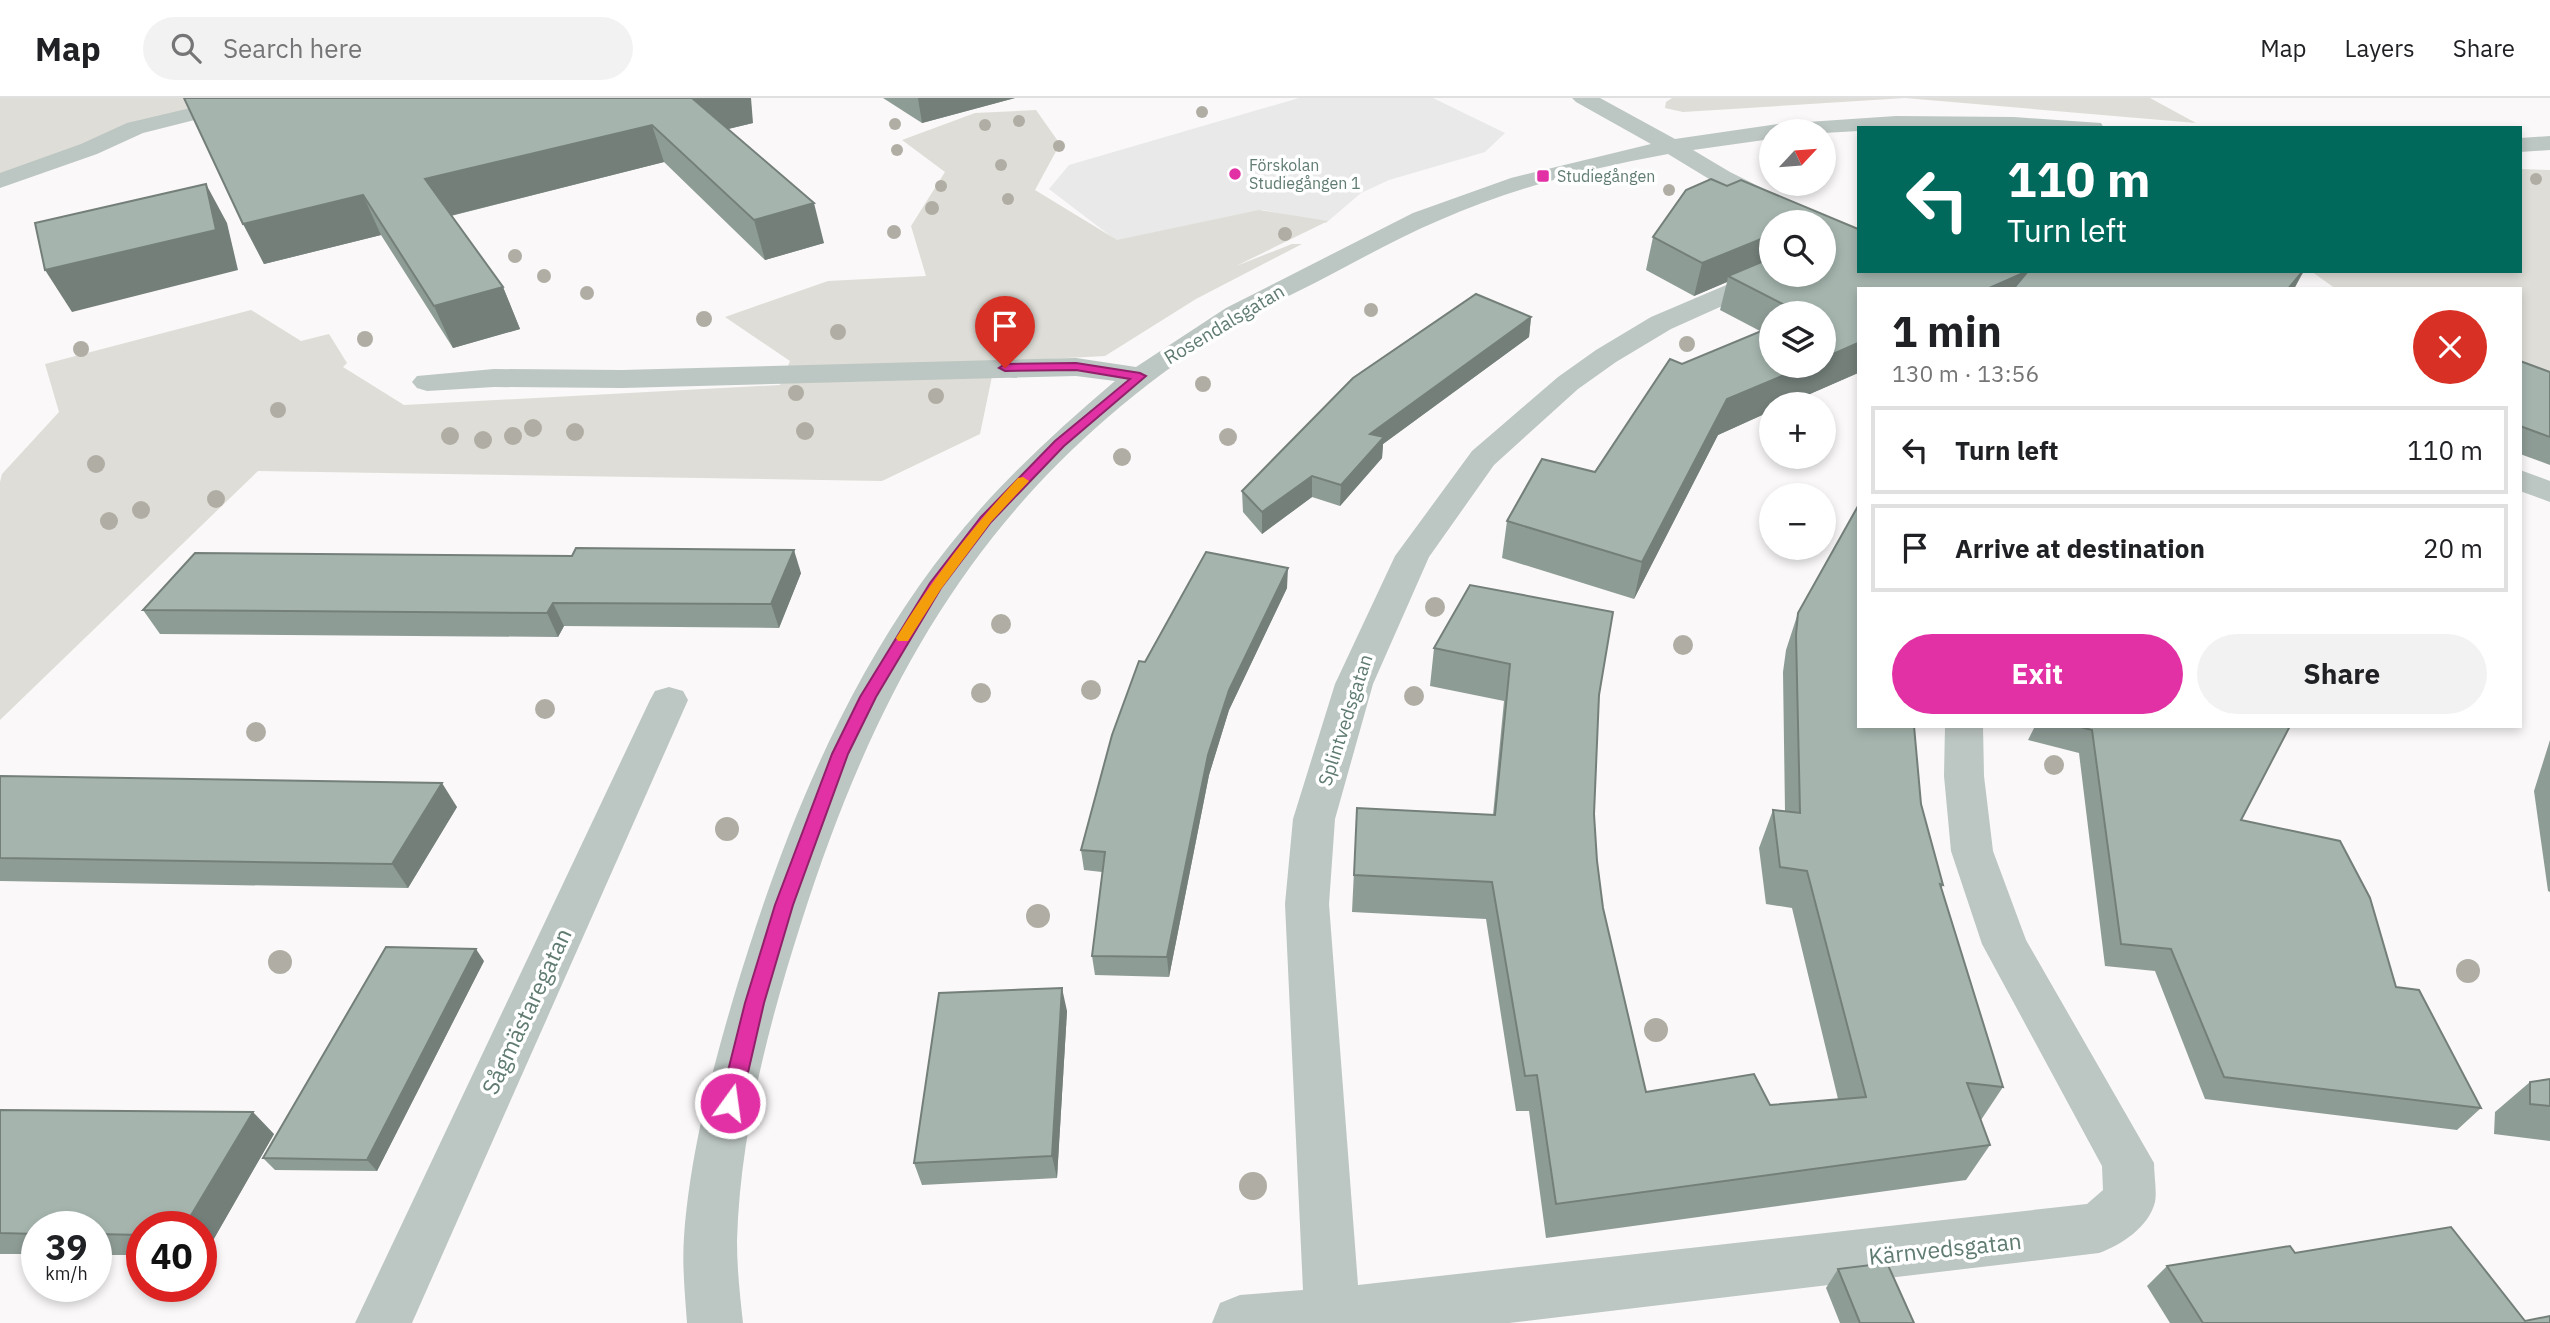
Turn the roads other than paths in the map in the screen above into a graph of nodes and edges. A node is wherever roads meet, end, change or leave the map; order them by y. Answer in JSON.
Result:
{"nodes":[{"id":1,"x":259,"y":98,"type":"edge"},
{"id":2,"x":1583,"y":98,"type":"edge"},
{"id":3,"x":1836,"y":126,"type":"edge"},
{"id":4,"x":2064,"y":126,"type":"edge"},
{"id":5,"x":1759,"y":134,"type":"edge"},
{"id":6,"x":2550,"y":144,"type":"edge"},
{"id":7,"x":1668,"y":145,"type":"junction"},
{"id":8,"x":2522,"y":145,"type":"edge"},
{"id":9,"x":0,"y":181,"type":"edge"},
{"id":10,"x":1788,"y":210,"type":"edge"},
{"id":11,"x":1759,"y":279,"type":"edge"},
{"id":12,"x":1140,"y":376,"type":"junction"},
{"id":13,"x":427,"y":382,"type":"dead end"},
{"id":14,"x":2522,"y":481,"type":"edge"},
{"id":15,"x":2550,"y":492,"type":"edge"},
{"id":16,"x":669,"y":700,"type":"dead end"},
{"id":17,"x":1964,"y":728,"type":"edge"},
{"id":18,"x":1332,"y":1316,"type":"junction"},
{"id":19,"x":383,"y":1323,"type":"edge"},
{"id":20,"x":715,"y":1323,"type":"edge"},
{"id":21,"x":1240,"y":1323,"type":"edge"}],
"edges":[{"from":1,"to":9,"type":"street"},
{"from":2,"to":7,"type":"street"},
{"from":3,"to":4,"type":"street"},
{"from":5,"to":7,"type":"street","name":"Rosendalsgatan"},
{"from":6,"to":8,"type":"street"},
{"from":7,"to":10,"type":"street"},
{"from":7,"to":12,"type":"street","name":"Rosendalsgatan"},
{"from":11,"to":18,"type":"street","name":"Splintvedsgatan"},
{"from":12,"to":13,"type":"street"},
{"from":12,"to":20,"type":"street","name":"Rosendalsgatan"},
{"from":14,"to":15,"type":"street"},
{"from":16,"to":19,"type":"street","name":"Sågmästaregatan"},
{"from":17,"to":18,"type":"street","name":"Kärnvedsgatan"},
{"from":18,"to":21,"type":"street","name":"Kärnvedsgatan"}]}
